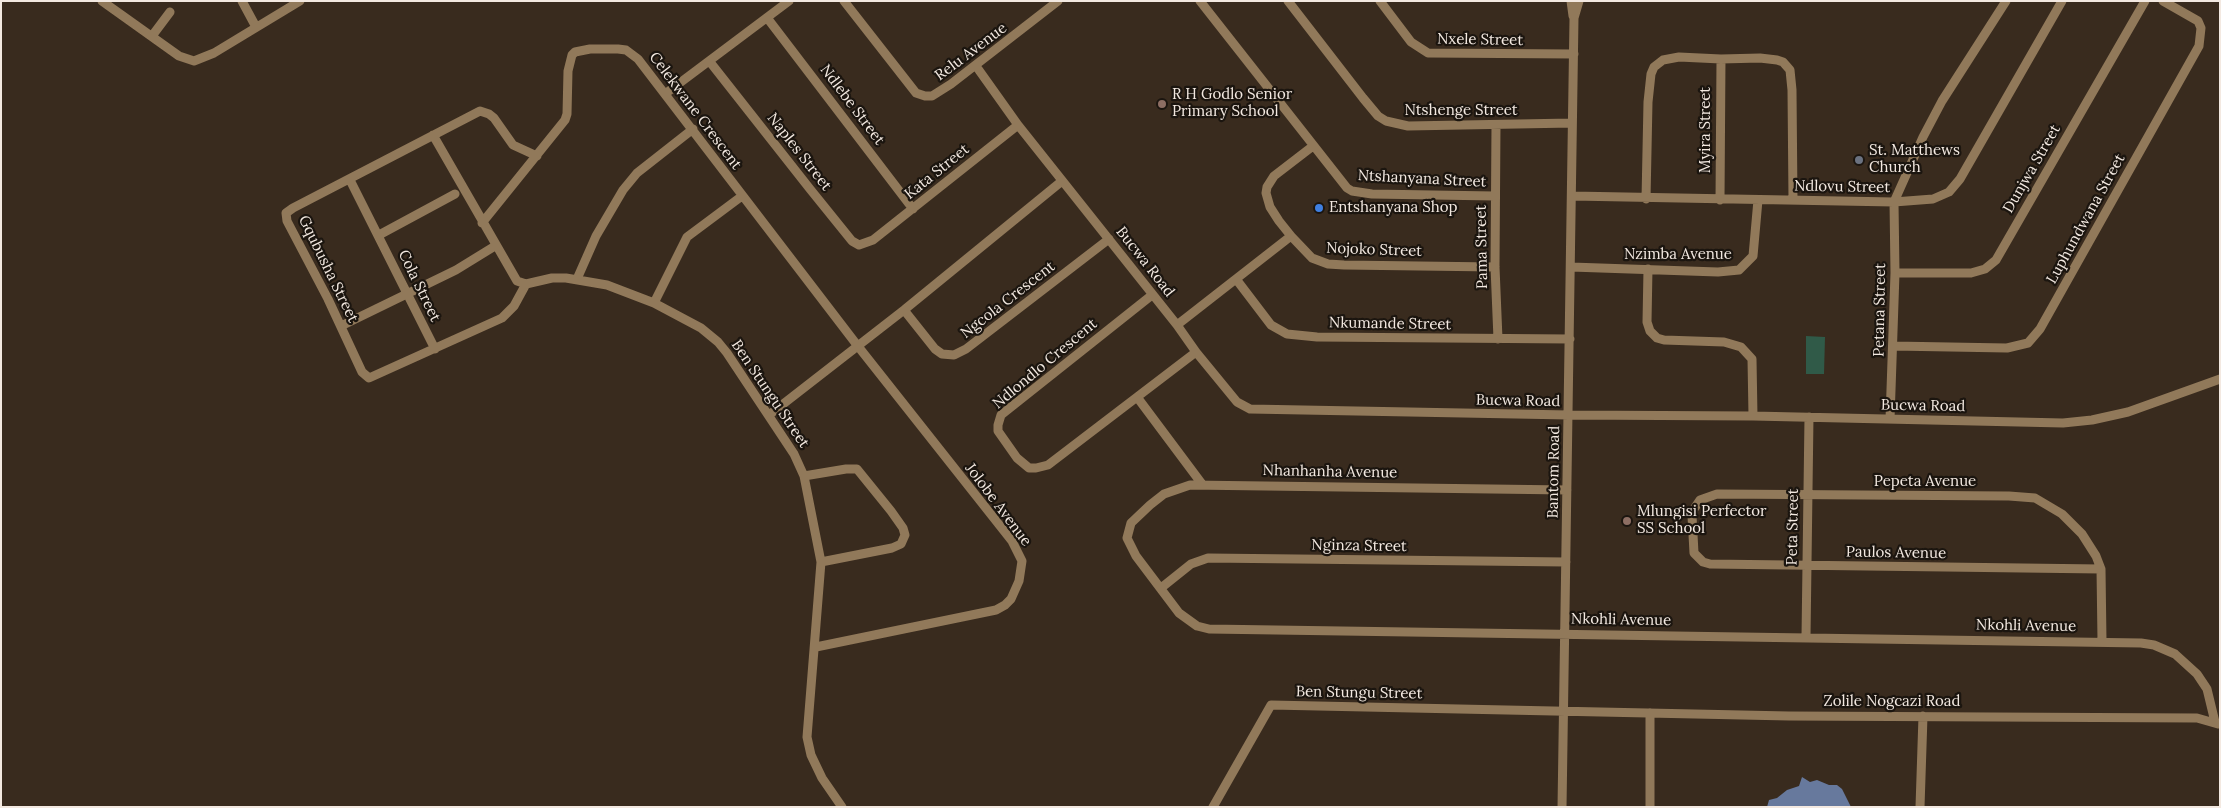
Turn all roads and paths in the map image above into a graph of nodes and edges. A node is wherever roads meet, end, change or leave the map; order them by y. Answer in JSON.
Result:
{"nodes":[{"id":1,"x":102,"y":1,"type":"edge"},
{"id":2,"x":242,"y":1,"type":"edge"},
{"id":3,"x":300,"y":1,"type":"edge"},
{"id":4,"x":789,"y":1,"type":"edge"},
{"id":5,"x":844,"y":1,"type":"edge"},
{"id":6,"x":1058,"y":1,"type":"edge"},
{"id":7,"x":1200,"y":1,"type":"edge"},
{"id":8,"x":1288,"y":1,"type":"edge"},
{"id":9,"x":1380,"y":1,"type":"edge"},
{"id":10,"x":1570,"y":1,"type":"edge"},
{"id":11,"x":1579,"y":1,"type":"edge"},
{"id":12,"x":2006,"y":1,"type":"edge"},
{"id":13,"x":2062,"y":1,"type":"edge"},
{"id":14,"x":2145,"y":1,"type":"edge"},
{"id":15,"x":2163,"y":1,"type":"edge"},
{"id":16,"x":170,"y":12,"type":"dead end"},
{"id":17,"x":1574,"y":18,"type":"junction"},
{"id":18,"x":768,"y":19,"type":"junction"},
{"id":19,"x":256,"y":27,"type":"junction"},
{"id":20,"x":152,"y":36,"type":"junction"},
{"id":21,"x":1574,"y":54,"type":"junction"},
{"id":22,"x":1721,"y":59,"type":"junction"},
{"id":23,"x":710,"y":62,"type":"junction"},
{"id":24,"x":976,"y":66,"type":"junction"},
{"id":25,"x":665,"y":94,"type":"junction"},
{"id":26,"x":1572,"y":124,"type":"junction"},
{"id":27,"x":1018,"y":125,"type":"junction"},
{"id":28,"x":1496,"y":125,"type":"junction"},
{"id":29,"x":693,"y":129,"type":"junction"},
{"id":30,"x":433,"y":135,"type":"junction"},
{"id":31,"x":1313,"y":146,"type":"junction"},
{"id":32,"x":537,"y":156,"type":"junction"},
{"id":33,"x":350,"y":180,"type":"junction"},
{"id":34,"x":1062,"y":181,"type":"junction"},
{"id":35,"x":455,"y":194,"type":"dead end"},
{"id":36,"x":742,"y":196,"type":"junction"},
{"id":37,"x":1494,"y":196,"type":"junction"},
{"id":38,"x":1572,"y":196,"type":"junction"},
{"id":39,"x":1646,"y":199,"type":"junction"},
{"id":40,"x":1720,"y":200,"type":"junction"},
{"id":41,"x":1758,"y":200,"type":"junction"},
{"id":42,"x":1793,"y":200,"type":"junction"},
{"id":43,"x":1894,"y":202,"type":"junction"},
{"id":44,"x":913,"y":209,"type":"junction"},
{"id":45,"x":482,"y":223,"type":"junction"},
{"id":46,"x":380,"y":235,"type":"junction"},
{"id":47,"x":1291,"y":236,"type":"junction"},
{"id":48,"x":1109,"y":239,"type":"junction"},
{"id":49,"x":873,"y":240,"type":"joint"},
{"id":50,"x":495,"y":246,"type":"junction"},
{"id":51,"x":1495,"y":267,"type":"junction"},
{"id":52,"x":1571,"y":267,"type":"junction"},
{"id":53,"x":1648,"y":269,"type":"junction"},
{"id":54,"x":1895,"y":273,"type":"junction"},
{"id":55,"x":577,"y":278,"type":"junction"},
{"id":56,"x":1236,"y":279,"type":"junction"},
{"id":57,"x":526,"y":284,"type":"junction"},
{"id":58,"x":407,"y":293,"type":"junction"},
{"id":59,"x":1152,"y":295,"type":"junction"},
{"id":60,"x":654,"y":303,"type":"junction"},
{"id":61,"x":904,"y":310,"type":"junction"},
{"id":62,"x":1177,"y":325,"type":"junction"},
{"id":63,"x":341,"y":326,"type":"junction"},
{"id":64,"x":1498,"y":339,"type":"junction"},
{"id":65,"x":1570,"y":339,"type":"junction"},
{"id":66,"x":857,"y":345,"type":"junction"},
{"id":67,"x":1893,"y":346,"type":"junction"},
{"id":68,"x":435,"y":349,"type":"junction"},
{"id":69,"x":1196,"y":352,"type":"junction"},
{"id":70,"x":2220,"y":379,"type":"edge"},
{"id":71,"x":1137,"y":397,"type":"junction"},
{"id":72,"x":769,"y":415,"type":"junction"},
{"id":73,"x":1569,"y":415,"type":"junction"},
{"id":74,"x":1753,"y":416,"type":"junction"},
{"id":75,"x":1810,"y":417,"type":"junction"},
{"id":76,"x":1890,"y":419,"type":"junction"},
{"id":77,"x":804,"y":476,"type":"junction"},
{"id":78,"x":1202,"y":484,"type":"junction"},
{"id":79,"x":1568,"y":490,"type":"junction"},
{"id":80,"x":1807,"y":494,"type":"junction"},
{"id":81,"x":1694,"y":553,"type":"joint"},
{"id":82,"x":821,"y":562,"type":"junction"},
{"id":83,"x":1566,"y":562,"type":"junction"},
{"id":84,"x":1806,"y":566,"type":"junction"},
{"id":85,"x":2101,"y":569,"type":"junction"},
{"id":86,"x":1161,"y":588,"type":"junction"},
{"id":87,"x":1565,"y":633,"type":"junction"},
{"id":88,"x":1806,"y":637,"type":"junction"},
{"id":89,"x":2102,"y":642,"type":"junction"},
{"id":90,"x":816,"y":646,"type":"junction"},
{"id":91,"x":1563,"y":711,"type":"junction"},
{"id":92,"x":1650,"y":713,"type":"junction"},
{"id":93,"x":1923,"y":716,"type":"junction"},
{"id":94,"x":2218,"y":724,"type":"edge"},
{"id":95,"x":842,"y":807,"type":"edge"},
{"id":96,"x":1213,"y":807,"type":"edge"},
{"id":97,"x":1562,"y":807,"type":"edge"},
{"id":98,"x":1650,"y":807,"type":"edge"},
{"id":99,"x":1920,"y":807,"type":"edge"}],
"edges":[{"from":1,"to":20,"type":"street"},
{"from":2,"to":19,"type":"street"},
{"from":3,"to":19,"type":"street"},
{"from":4,"to":18,"type":"street"},
{"from":5,"to":24,"type":"street","name":"Relu Avenue"},
{"from":6,"to":24,"type":"street","name":"Relu Avenue"},
{"from":7,"to":31,"type":"street","name":"Ntshanyana Street"},
{"from":8,"to":28,"type":"street","name":"Ntshenge Street"},
{"from":9,"to":21,"type":"street","name":"Nxele Street"},
{"from":10,"to":17,"type":"street","name":"Bantom Road"},
{"from":11,"to":17,"type":"street","name":"Bantom Road"},
{"from":12,"to":43,"type":"street"},
{"from":13,"to":43,"type":"street","name":"Ndlovu Street"},
{"from":14,"to":54,"type":"street","name":"Dunjwa Street"},
{"from":15,"to":67,"type":"street","name":"Luphundwana Street"},
{"from":16,"to":20,"type":"street"},
{"from":17,"to":21,"type":"street","name":"Bantom Road"},
{"from":18,"to":23,"type":"street"},
{"from":18,"to":44,"type":"street","name":"Ndlebe Street"},
{"from":19,"to":20,"type":"street"},
{"from":21,"to":26,"type":"street","name":"Bantom Road"},
{"from":22,"to":39,"type":"street"},
{"from":22,"to":40,"type":"street","name":"Myira Street"},
{"from":22,"to":42,"type":"street"},
{"from":23,"to":25,"type":"street"},
{"from":23,"to":49,"type":"street","name":"Naples Street"},
{"from":24,"to":27,"type":"street","name":"Bucwa Road"},
{"from":25,"to":29,"type":"street","name":"Celekwane Crescent"},
{"from":25,"to":32,"type":"street","name":"Celekwane Crescent"},
{"from":26,"to":28,"type":"street","name":"Ntshenge Street"},
{"from":26,"to":38,"type":"street","name":"Bantom Road"},
{"from":27,"to":34,"type":"street","name":"Bucwa Road"},
{"from":27,"to":44,"type":"street","name":"Kata Street"},
{"from":28,"to":37,"type":"street","name":"Pama Street"},
{"from":29,"to":36,"type":"street","name":"Celekwane Crescent"},
{"from":29,"to":55,"type":"street"},
{"from":30,"to":32,"type":"street","name":"Gqubusha Street"},
{"from":30,"to":33,"type":"street","name":"Gqubusha Street"},
{"from":30,"to":45,"type":"street"},
{"from":31,"to":37,"type":"street","name":"Ntshanyana Street"},
{"from":31,"to":47,"type":"street","name":"Nojoko Street"},
{"from":32,"to":45,"type":"street","name":"Celekwane Crescent"},
{"from":33,"to":46,"type":"street","name":"Cola Street"},
{"from":33,"to":63,"type":"street","name":"Gqubusha Street"},
{"from":34,"to":48,"type":"street","name":"Bucwa Road"},
{"from":34,"to":61,"type":"street"},
{"from":35,"to":46,"type":"street"},
{"from":36,"to":60,"type":"street"},
{"from":36,"to":66,"type":"street","name":"Celekwane Crescent"},
{"from":37,"to":51,"type":"street","name":"Pama Street"},
{"from":38,"to":39,"type":"street","name":"Ndlovu Street"},
{"from":38,"to":52,"type":"street","name":"Bantom Road"},
{"from":39,"to":40,"type":"street","name":"Ndlovu Street"},
{"from":40,"to":41,"type":"street","name":"Ndlovu Street"},
{"from":41,"to":42,"type":"street","name":"Ndlovu Street"},
{"from":41,"to":53,"type":"street","name":"Nzimba Avenue"},
{"from":42,"to":43,"type":"street","name":"Ndlovu Street"},
{"from":43,"to":54,"type":"street","name":"Petana Street"},
{"from":44,"to":49,"type":"street","name":"Kata Street"},
{"from":45,"to":50,"type":"street"},
{"from":46,"to":58,"type":"street","name":"Cola Street"},
{"from":47,"to":51,"type":"street","name":"Nojoko Street"},
{"from":47,"to":56,"type":"street"},
{"from":48,"to":59,"type":"street","name":"Bucwa Road"},
{"from":48,"to":61,"type":"street","name":"Ngcola Crescent"},
{"from":50,"to":57,"type":"street"},
{"from":50,"to":58,"type":"street"},
{"from":51,"to":64,"type":"street","name":"Pama Street"},
{"from":52,"to":53,"type":"street","name":"Nzimba Avenue"},
{"from":52,"to":65,"type":"street","name":"Bantom Road"},
{"from":53,"to":74,"type":"street"},
{"from":54,"to":67,"type":"street","name":"Petana Street"},
{"from":55,"to":57,"type":"street","name":"Ben Stungu Street"},
{"from":55,"to":60,"type":"street","name":"Ben Stungu Street"},
{"from":56,"to":62,"type":"street"},
{"from":56,"to":64,"type":"street","name":"Nkumande Street"},
{"from":57,"to":68,"type":"street","name":"Gqubusha Street"},
{"from":58,"to":63,"type":"street"},
{"from":58,"to":68,"type":"street","name":"Cola Street"},
{"from":59,"to":62,"type":"street","name":"Bucwa Road"},
{"from":59,"to":71,"type":"street","name":"Ndlondlo Crescent"},
{"from":60,"to":72,"type":"street","name":"Ben Stungu Street"},
{"from":61,"to":66,"type":"street"},
{"from":62,"to":69,"type":"street","name":"Bucwa Road"},
{"from":63,"to":68,"type":"street","name":"Gqubusha Street"},
{"from":64,"to":65,"type":"street","name":"Nkumande Street"},
{"from":65,"to":73,"type":"street","name":"Bantom Road"},
{"from":66,"to":72,"type":"street"},
{"from":66,"to":90,"type":"street","name":"Jolobe Avenue"},
{"from":67,"to":76,"type":"street","name":"Petana Street"},
{"from":69,"to":71,"type":"street","name":"Ndlondlo Crescent"},
{"from":69,"to":73,"type":"street","name":"Bucwa Road"},
{"from":70,"to":76,"type":"street","name":"Bucwa Road"},
{"from":71,"to":78,"type":"street"},
{"from":72,"to":77,"type":"street","name":"Ben Stungu Street"},
{"from":73,"to":74,"type":"street","name":"Bucwa Road"},
{"from":73,"to":79,"type":"street","name":"Bantom Road"},
{"from":74,"to":75,"type":"street","name":"Bucwa Road"},
{"from":75,"to":76,"type":"street","name":"Bucwa Road"},
{"from":75,"to":80,"type":"street","name":"Peta Street"},
{"from":77,"to":82,"type":"street","name":"Ben Stungu Street"},
{"from":77,"to":82,"type":"street"},
{"from":78,"to":79,"type":"street","name":"Nhanhanha Avenue"},
{"from":78,"to":86,"type":"street","name":"Nkohli Avenue"},
{"from":79,"to":83,"type":"street","name":"Bantom Road"},
{"from":80,"to":81,"type":"street","name":"Pepeta Avenue"},
{"from":80,"to":84,"type":"street","name":"Peta Street"},
{"from":80,"to":85,"type":"street","name":"Pepeta Avenue"},
{"from":81,"to":84,"type":"street","name":"Paulos Avenue"},
{"from":82,"to":90,"type":"street","name":"Ben Stungu Street"},
{"from":83,"to":86,"type":"street","name":"Nginza Street"},
{"from":83,"to":87,"type":"street","name":"Bantom Road"},
{"from":84,"to":85,"type":"street","name":"Paulos Avenue"},
{"from":84,"to":88,"type":"street","name":"Peta Street"},
{"from":85,"to":89,"type":"street","name":"Pepeta Avenue"},
{"from":86,"to":87,"type":"street","name":"Nkohli Avenue"},
{"from":87,"to":88,"type":"street","name":"Nkohli Avenue"},
{"from":87,"to":91,"type":"street","name":"Bantom Road"},
{"from":88,"to":89,"type":"street","name":"Nkohli Avenue"},
{"from":89,"to":94,"type":"street","name":"Nkohli Avenue"},
{"from":90,"to":95,"type":"street","name":"Ben Stungu Street"},
{"from":91,"to":92,"type":"street","name":"Zolile Nogcazi Road"},
{"from":91,"to":96,"type":"street","name":"Ben Stungu Street"},
{"from":91,"to":97,"type":"street","name":"Bantom Road"},
{"from":92,"to":93,"type":"street","name":"Zolile Nogcazi Road"},
{"from":92,"to":98,"type":"street"},
{"from":93,"to":94,"type":"street","name":"Zolile Nogcazi Road"},
{"from":93,"to":99,"type":"street"}]}
